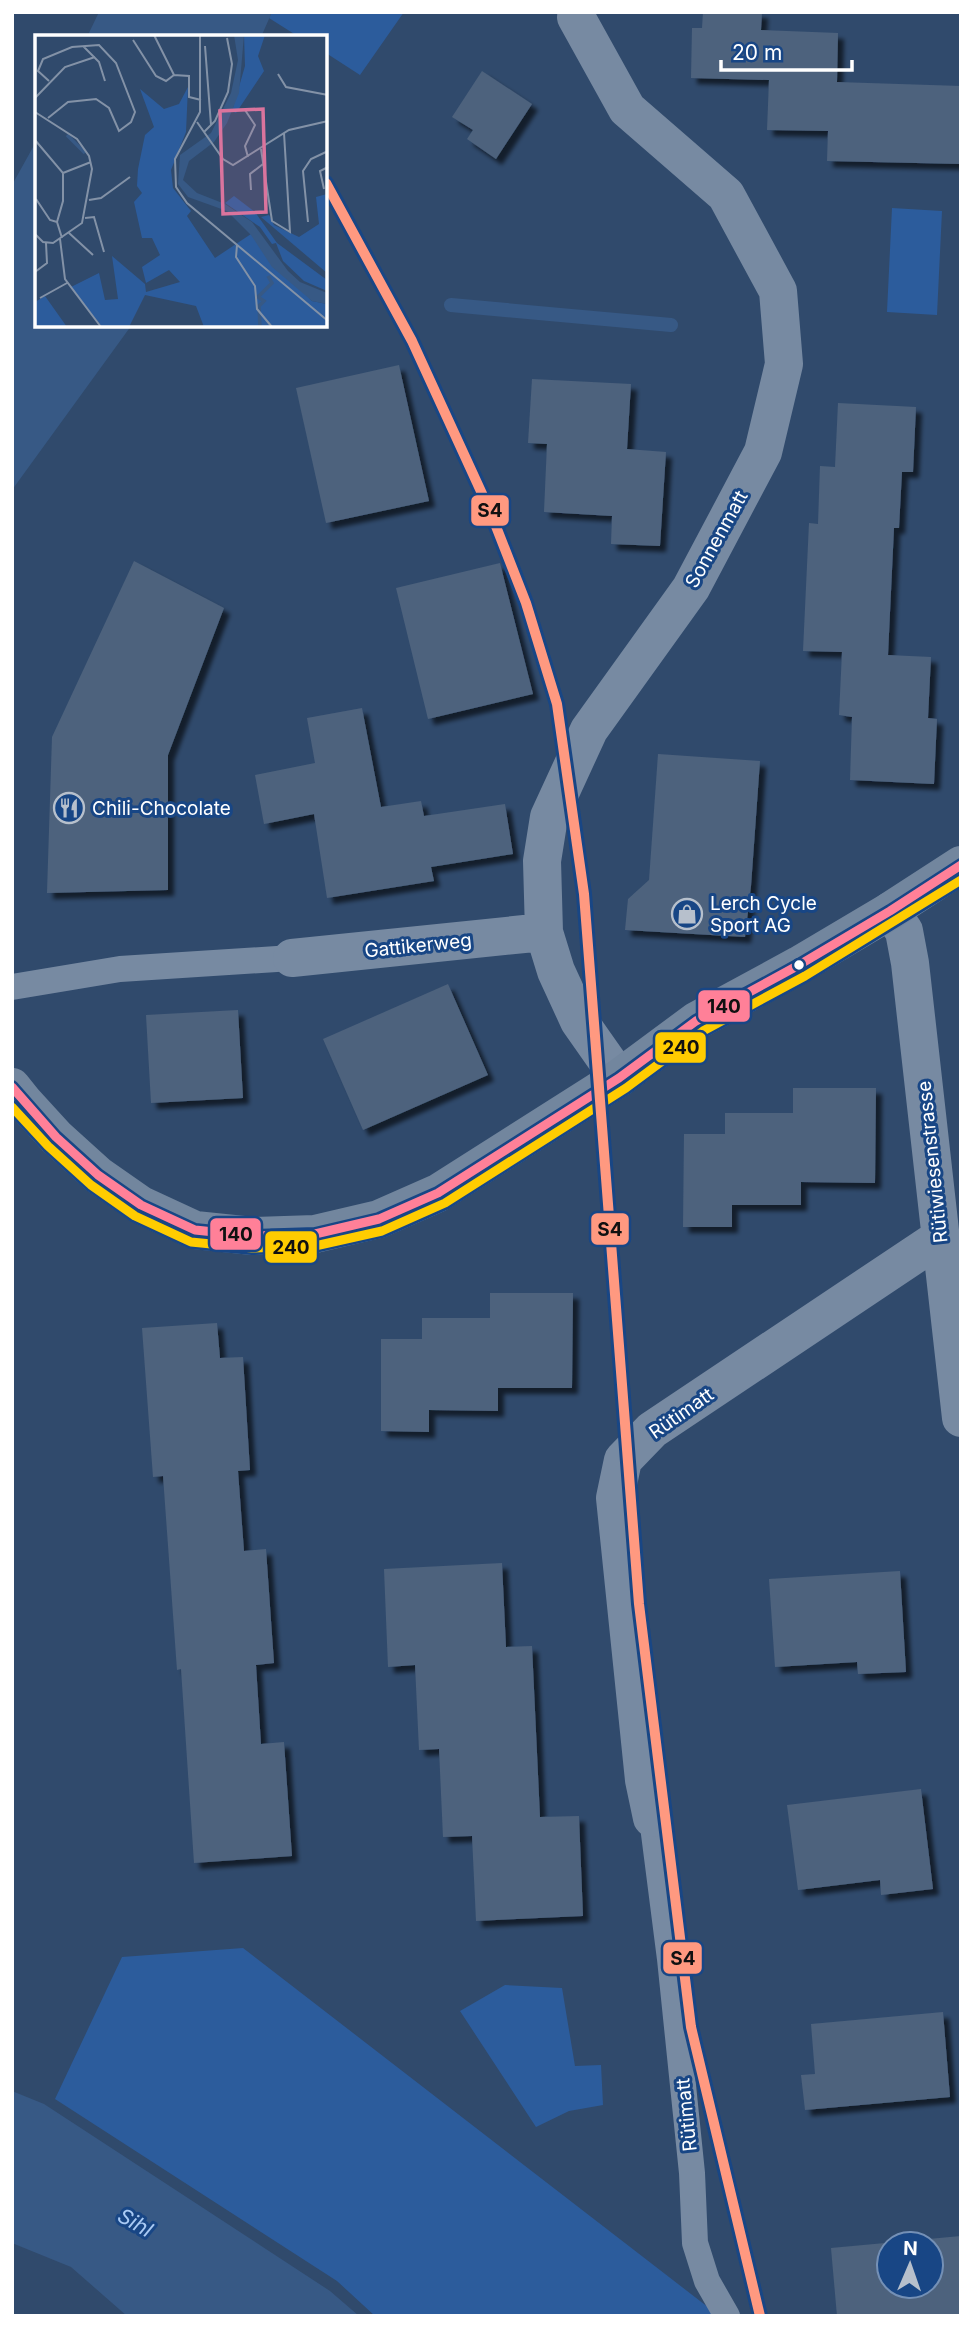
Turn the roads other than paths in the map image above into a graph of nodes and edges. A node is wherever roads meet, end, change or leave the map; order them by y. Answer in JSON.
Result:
{"nodes":[{"id":1,"x":576,"y":17,"type":"dead end"},
{"id":2,"x":961,"y":865,"type":"edge"},
{"id":3,"x":890,"y":911,"type":"junction"},
{"id":4,"x":544,"y":932,"type":"junction"},
{"id":5,"x":292,"y":958,"type":"joint"},
{"id":6,"x":12,"y":987,"type":"edge"},
{"id":7,"x":619,"y":1079,"type":"junction"},
{"id":8,"x":12,"y":1087,"type":"edge"},
{"id":9,"x":941,"y":1237,"type":"junction"},
{"id":10,"x":961,"y":1418,"type":"edge"},
{"id":11,"x":652,"y":1818,"type":"joint"},
{"id":12,"x":727,"y":2316,"type":"edge"}],
"edges":[{"from":1,"to":4,"type":"street","name":"Sonnenmatt"},
{"from":2,"to":3,"type":"main road"},
{"from":3,"to":7,"type":"main road"},
{"from":3,"to":9,"type":"street","name":"Rütiwiesenstrasse"},
{"from":4,"to":5,"type":"street","name":"Gattikerweg"},
{"from":4,"to":7,"type":"street","name":"Sonnenmatt"},
{"from":5,"to":6,"type":"lane"},
{"from":7,"to":8,"type":"main road"},
{"from":9,"to":10,"type":"street","name":"Rütiwiesenstrasse"},
{"from":9,"to":11,"type":"street","name":"Rütimatt"},
{"from":11,"to":12,"type":"lane","name":"Rütimatt"}]}
